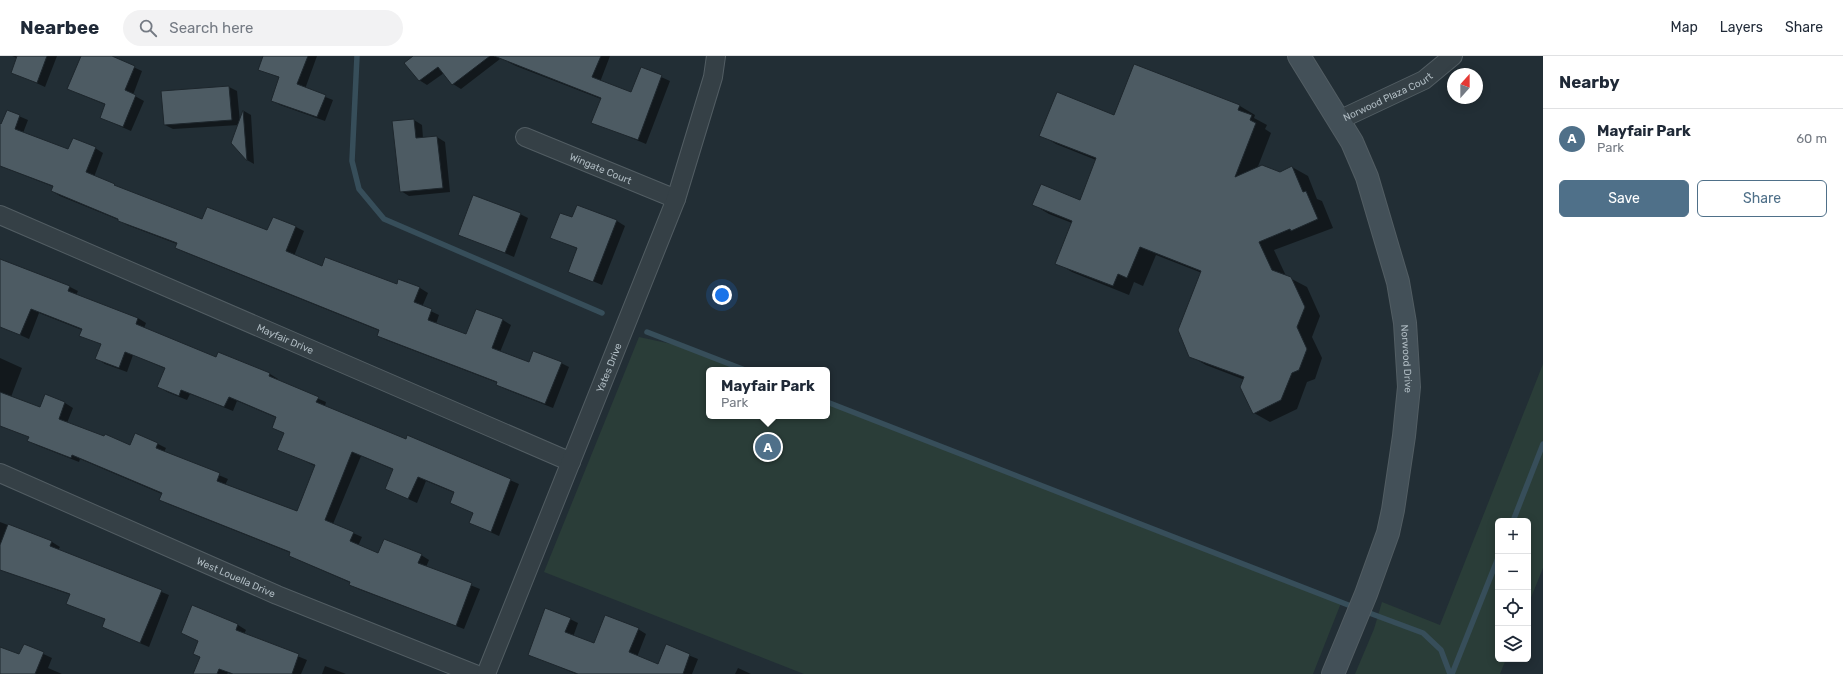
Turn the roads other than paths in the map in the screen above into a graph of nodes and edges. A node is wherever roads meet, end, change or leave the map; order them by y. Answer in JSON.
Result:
{"nodes":[{"id":1,"x":716,"y":56,"type":"edge"},
{"id":2,"x":1299,"y":56,"type":"edge"},
{"id":3,"x":1453,"y":56,"type":"edge"},
{"id":4,"x":1339,"y":120,"type":"junction"},
{"id":5,"x":525,"y":137,"type":"dead end"},
{"id":6,"x":676,"y":199,"type":"junction"},
{"id":7,"x":0,"y":215,"type":"edge"},
{"id":8,"x":571,"y":462,"type":"junction"},
{"id":9,"x":0,"y":473,"type":"edge"},
{"id":10,"x":475,"y":674,"type":"edge"},
{"id":11,"x":486,"y":674,"type":"edge"},
{"id":12,"x":1333,"y":674,"type":"edge"}],
"edges":[{"from":1,"to":6,"type":"street","name":"Yates Drive"},
{"from":2,"to":4,"type":"main road","name":"Norwood Drive"},
{"from":3,"to":4,"type":"street","name":"Norwood Plaza Court"},
{"from":4,"to":12,"type":"main road","name":"Norwood Drive"},
{"from":5,"to":6,"type":"street","name":"Wingate Court"},
{"from":6,"to":8,"type":"street","name":"Yates Drive"},
{"from":7,"to":8,"type":"street","name":"Mayfair Drive"},
{"from":8,"to":11,"type":"street","name":"Yates Drive"},
{"from":9,"to":10,"type":"street","name":"West Louella Drive"}]}
